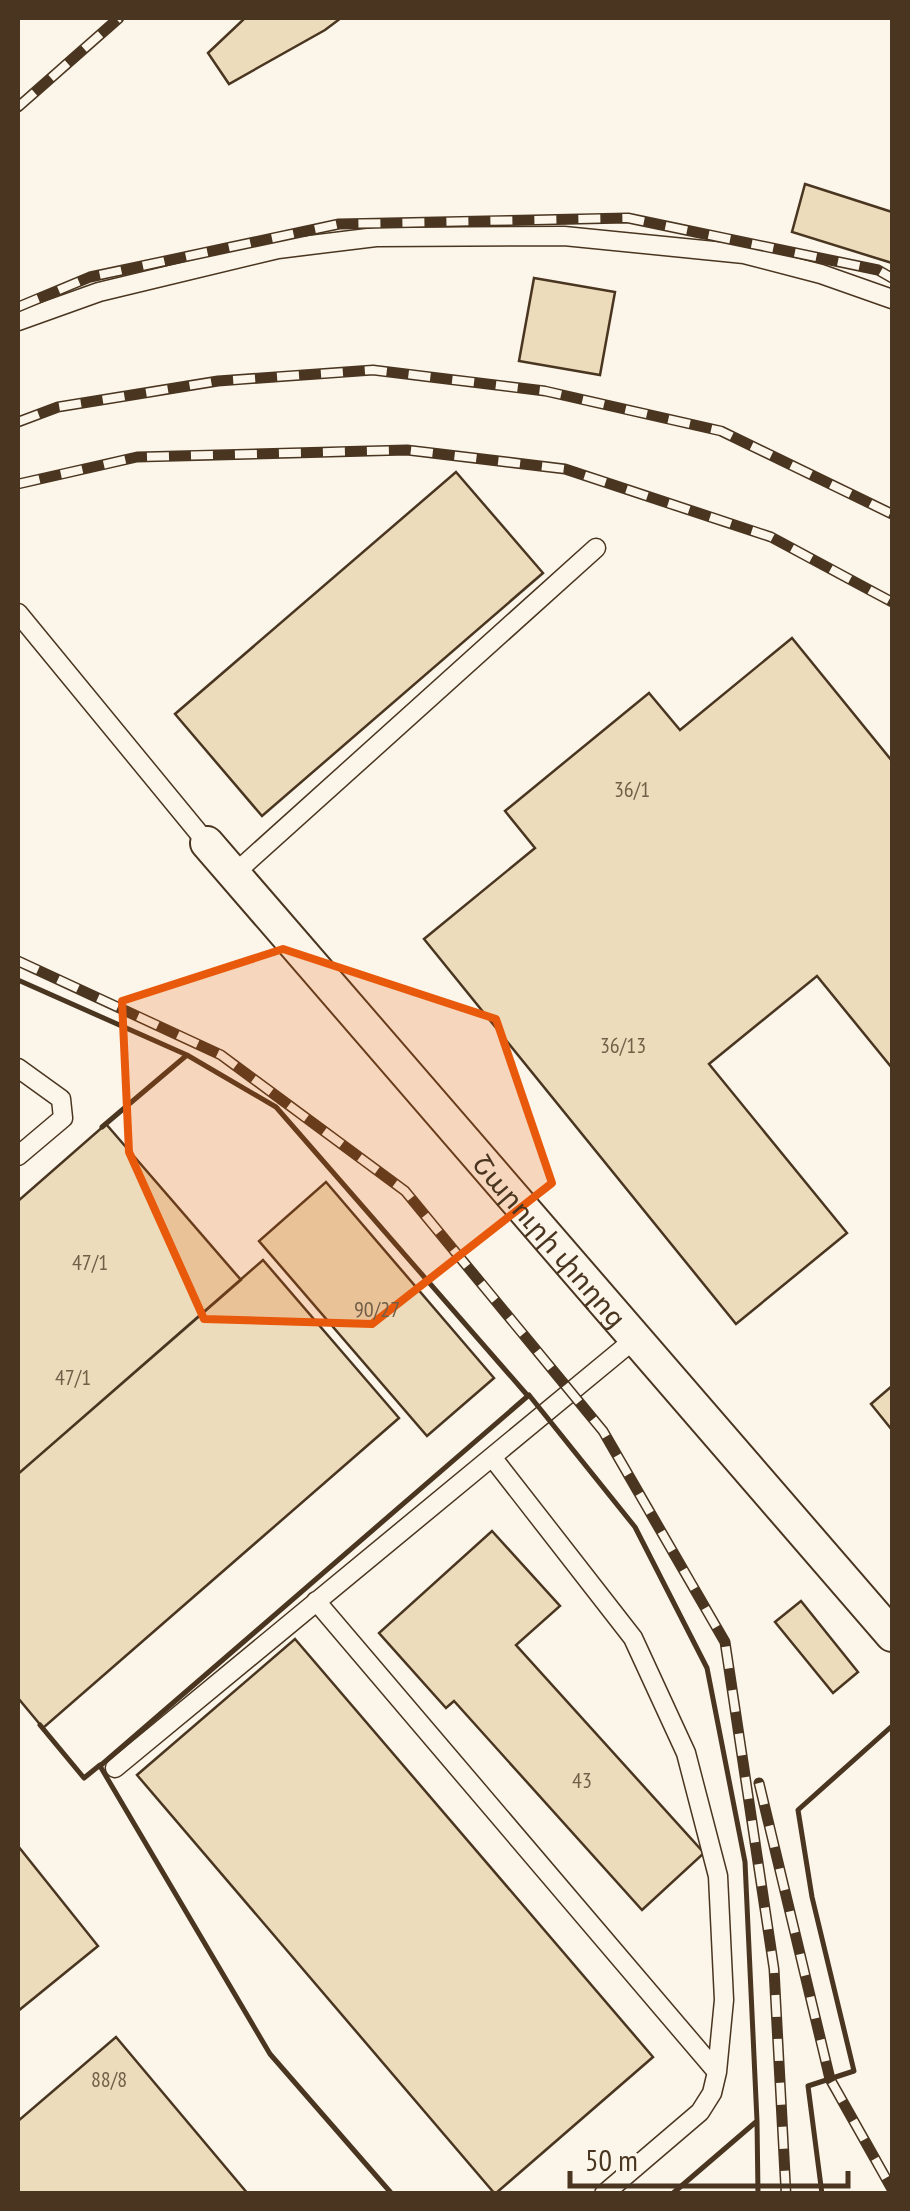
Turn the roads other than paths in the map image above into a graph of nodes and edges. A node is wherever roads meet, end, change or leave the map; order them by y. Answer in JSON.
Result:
{"nodes":[{"id":1,"x":892,"y":299,"type":"edge"},
{"id":2,"x":18,"y":321,"type":"edge"},
{"id":3,"x":596,"y":548,"type":"dead end"},
{"id":4,"x":18,"y":612,"type":"edge"},
{"id":5,"x":207,"y":843,"type":"joint"},
{"id":6,"x":234,"y":874,"type":"junction"},
{"id":7,"x":18,"y":1068,"type":"edge"},
{"id":8,"x":18,"y":1156,"type":"edge"},
{"id":9,"x":636,"y":1338,"type":"junction"},
{"id":10,"x":492,"y":1457,"type":"junction"},
{"id":11,"x":316,"y":1602,"type":"junction"},
{"id":12,"x":892,"y":1636,"type":"edge"},
{"id":13,"x":115,"y":1768,"type":"dead end"},
{"id":14,"x":718,"y":2072,"type":"junction"},
{"id":15,"x":604,"y":2194,"type":"edge"}],
"edges":[{"from":1,"to":2,"type":"lane"},
{"from":3,"to":6,"type":"lane"},
{"from":4,"to":5,"type":"lane"},
{"from":5,"to":6,"type":"street","name":"Շարուրի փողոց"},
{"from":6,"to":9,"type":"street","name":"Շարուրի փողոց"},
{"from":7,"to":8,"type":"lane"},
{"from":9,"to":10,"type":"lane"},
{"from":9,"to":12,"type":"street","name":"Շարուրի փողոց"},
{"from":10,"to":11,"type":"lane"},
{"from":10,"to":14,"type":"lane"},
{"from":11,"to":13,"type":"lane"},
{"from":11,"to":14,"type":"lane"},
{"from":14,"to":15,"type":"lane"}]}
